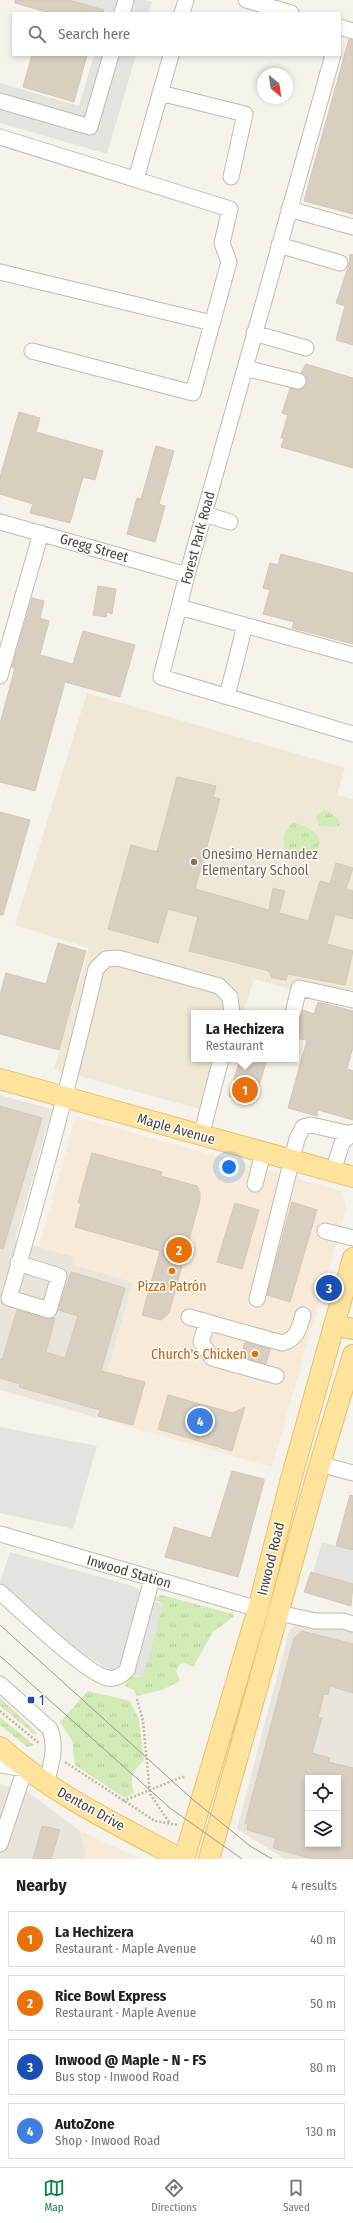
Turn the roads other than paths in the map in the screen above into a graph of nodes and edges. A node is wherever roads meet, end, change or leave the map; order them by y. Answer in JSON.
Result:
{"nodes":[{"id":1,"x":126,"y":0,"type":"edge"},
{"id":2,"x":186,"y":0,"type":"edge"},
{"id":3,"x":246,"y":0,"type":"edge"},
{"id":4,"x":122,"y":12,"type":"edge"},
{"id":5,"x":182,"y":12,"type":"edge"},
{"id":6,"x":288,"y":12,"type":"edge"},
{"id":7,"x":111,"y":56,"type":"edge"},
{"id":8,"x":171,"y":56,"type":"edge"},
{"id":9,"x":333,"y":56,"type":"edge"},
{"id":10,"x":160,"y":93,"type":"junction"},
{"id":11,"x":0,"y":101,"type":"edge"},
{"id":12,"x":0,"y":137,"type":"edge"},
{"id":13,"x":230,"y":177,"type":"dead end"},
{"id":14,"x":136,"y":179,"type":"junction"},
{"id":15,"x":289,"y":209,"type":"junction"},
{"id":16,"x":353,"y":227,"type":"edge"},
{"id":17,"x":279,"y":244,"type":"junction"},
{"id":18,"x":340,"y":263,"type":"dead end"},
{"id":19,"x":0,"y":272,"type":"edge"},
{"id":20,"x":212,"y":323,"type":"junction"},
{"id":21,"x":254,"y":333,"type":"junction"},
{"id":22,"x":306,"y":348,"type":"dead end"},
{"id":23,"x":32,"y":351,"type":"dead end"},
{"id":24,"x":245,"y":368,"type":"junction"},
{"id":25,"x":298,"y":381,"type":"dead end"},
{"id":26,"x":204,"y":514,"type":"junction"},
{"id":27,"x":0,"y":522,"type":"edge"},
{"id":28,"x":230,"y":522,"type":"dead end"},
{"id":29,"x":40,"y":533,"type":"junction"},
{"id":30,"x":187,"y":575,"type":"junction"},
{"id":31,"x":179,"y":607,"type":"junction"},
{"id":32,"x":245,"y":625,"type":"junction"},
{"id":33,"x":353,"y":655,"type":"edge"},
{"id":34,"x":0,"y":676,"type":"edge"},
{"id":35,"x":227,"y":696,"type":"junction"},
{"id":36,"x":353,"y":734,"type":"edge"},
{"id":37,"x":353,"y":1000,"type":"edge"},
{"id":38,"x":232,"y":1010,"type":"edge"},
{"id":39,"x":294,"y":1010,"type":"edge"},
{"id":40,"x":220,"y":1062,"type":"edge"},
{"id":41,"x":0,"y":1079,"type":"edge"},
{"id":42,"x":65,"y":1097,"type":"junction"},
{"id":43,"x":352,"y":1133,"type":"edge"},
{"id":44,"x":201,"y":1136,"type":"junction"},
{"id":45,"x":263,"y":1153,"type":"junction"},
{"id":46,"x":293,"y":1160,"type":"junction"},
{"id":47,"x":333,"y":1171,"type":"junction"},
{"id":48,"x":353,"y":1177,"type":"edge"},
{"id":49,"x":255,"y":1184,"type":"dead end"},
{"id":50,"x":325,"y":1231,"type":"dead end"},
{"id":51,"x":353,"y":1238,"type":"edge"},
{"id":52,"x":353,"y":1258,"type":"edge"},
{"id":53,"x":18,"y":1263,"type":"junction"},
{"id":54,"x":5,"y":1292,"type":"edge"},
{"id":55,"x":257,"y":1300,"type":"dead end"},
{"id":56,"x":302,"y":1314,"type":"dead end"},
{"id":57,"x":189,"y":1317,"type":"dead end"},
{"id":58,"x":207,"y":1322,"type":"junction"},
{"id":59,"x":344,"y":1327,"type":"edge"},
{"id":60,"x":353,"y":1355,"type":"edge"},
{"id":61,"x":276,"y":1376,"type":"dead end"},
{"id":62,"x":297,"y":1458,"type":"junction"},
{"id":63,"x":320,"y":1464,"type":"junction"},
{"id":64,"x":353,"y":1473,"type":"edge"},
{"id":65,"x":0,"y":1534,"type":"edge"},
{"id":66,"x":152,"y":1579,"type":"junction"},
{"id":67,"x":0,"y":1592,"type":"edge"},
{"id":68,"x":258,"y":1609,"type":"junction"},
{"id":69,"x":279,"y":1613,"type":"junction"},
{"id":70,"x":353,"y":1624,"type":"edge"},
{"id":71,"x":0,"y":1684,"type":"edge"},
{"id":72,"x":0,"y":1747,"type":"edge"},
{"id":73,"x":0,"y":1765,"type":"edge"},
{"id":74,"x":24,"y":1769,"type":"junction"},
{"id":75,"x":46,"y":1784,"type":"junction"},
{"id":76,"x":0,"y":1844,"type":"edge"},
{"id":77,"x":182,"y":1859,"type":"edge"},
{"id":78,"x":210,"y":1859,"type":"edge"}],
"edges":[{"from":1,"to":4,"type":"street"},
{"from":2,"to":5,"type":"street"},
{"from":3,"to":6,"type":"street"},
{"from":7,"to":11,"type":"street"},
{"from":8,"to":10,"type":"street"},
{"from":9,"to":15,"type":"street","name":"Forest Park Road"},
{"from":10,"to":13,"type":"street"},
{"from":10,"to":14,"type":"street"},
{"from":12,"to":14,"type":"street"},
{"from":14,"to":20,"type":"street"},
{"from":15,"to":16,"type":"street"},
{"from":15,"to":17,"type":"street","name":"Forest Park Road"},
{"from":17,"to":18,"type":"street"},
{"from":17,"to":21,"type":"street","name":"Forest Park Road"},
{"from":19,"to":20,"type":"street"},
{"from":20,"to":23,"type":"street"},
{"from":21,"to":22,"type":"street"},
{"from":21,"to":24,"type":"street","name":"Forest Park Road"},
{"from":24,"to":25,"type":"street"},
{"from":24,"to":26,"type":"street","name":"Forest Park Road"},
{"from":26,"to":28,"type":"street"},
{"from":26,"to":30,"type":"street","name":"Forest Park Road"},
{"from":27,"to":29,"type":"street","name":"Gregg Street"},
{"from":29,"to":30,"type":"street","name":"Gregg Street"},
{"from":29,"to":34,"type":"street"},
{"from":30,"to":31,"type":"street","name":"Forest Park Road"},
{"from":31,"to":32,"type":"street"},
{"from":31,"to":35,"type":"street","name":"Forest Park Road"},
{"from":32,"to":33,"type":"street"},
{"from":32,"to":35,"type":"street"},
{"from":35,"to":36,"type":"street"},
{"from":37,"to":39,"type":"street"},
{"from":38,"to":42,"type":"street"},
{"from":40,"to":44,"type":"street"},
{"from":41,"to":42,"type":"main road","name":"Maple Avenue"},
{"from":42,"to":44,"type":"main road","name":"Maple Avenue"},
{"from":42,"to":53,"type":"street"},
{"from":43,"to":46,"type":"street"},
{"from":43,"to":47,"type":"street"},
{"from":44,"to":45,"type":"main road","name":"Maple Avenue"},
{"from":45,"to":46,"type":"main road","name":"Maple Avenue"},
{"from":45,"to":49,"type":"street"},
{"from":46,"to":47,"type":"main road","name":"Maple Avenue"},
{"from":46,"to":55,"type":"street"},
{"from":47,"to":48,"type":"main road","name":"Maple Avenue"},
{"from":50,"to":51,"type":"street"},
{"from":52,"to":59,"type":"main road","name":"Inwood Road"},
{"from":53,"to":54,"type":"street"},
{"from":53,"to":54,"type":"street"},
{"from":56,"to":58,"type":"street"},
{"from":57,"to":58,"type":"street"},
{"from":58,"to":61,"type":"street"},
{"from":59,"to":62,"type":"main road","name":"Inwood Road"},
{"from":60,"to":63,"type":"main road","name":"Inwood Road"},
{"from":62,"to":63,"type":"main road"},
{"from":62,"to":68,"type":"main road","name":"Inwood Road"},
{"from":63,"to":64,"type":"street"},
{"from":63,"to":69,"type":"main road","name":"Inwood Road"},
{"from":65,"to":66,"type":"street","name":"Inwood Station"},
{"from":66,"to":67,"type":"street"},
{"from":66,"to":68,"type":"street","name":"Inwood Station"},
{"from":68,"to":69,"type":"main road"},
{"from":68,"to":77,"type":"main road","name":"Inwood Road"},
{"from":69,"to":70,"type":"street"},
{"from":69,"to":78,"type":"main road","name":"Inwood Road"},
{"from":71,"to":75,"type":"street"},
{"from":72,"to":74,"type":"main road"},
{"from":73,"to":74,"type":"street","name":"Denton Drive"},
{"from":74,"to":75,"type":"main road","name":"Denton Drive"},
{"from":74,"to":76,"type":"street"},
{"from":75,"to":77,"type":"main road","name":"Denton Drive"}]}
